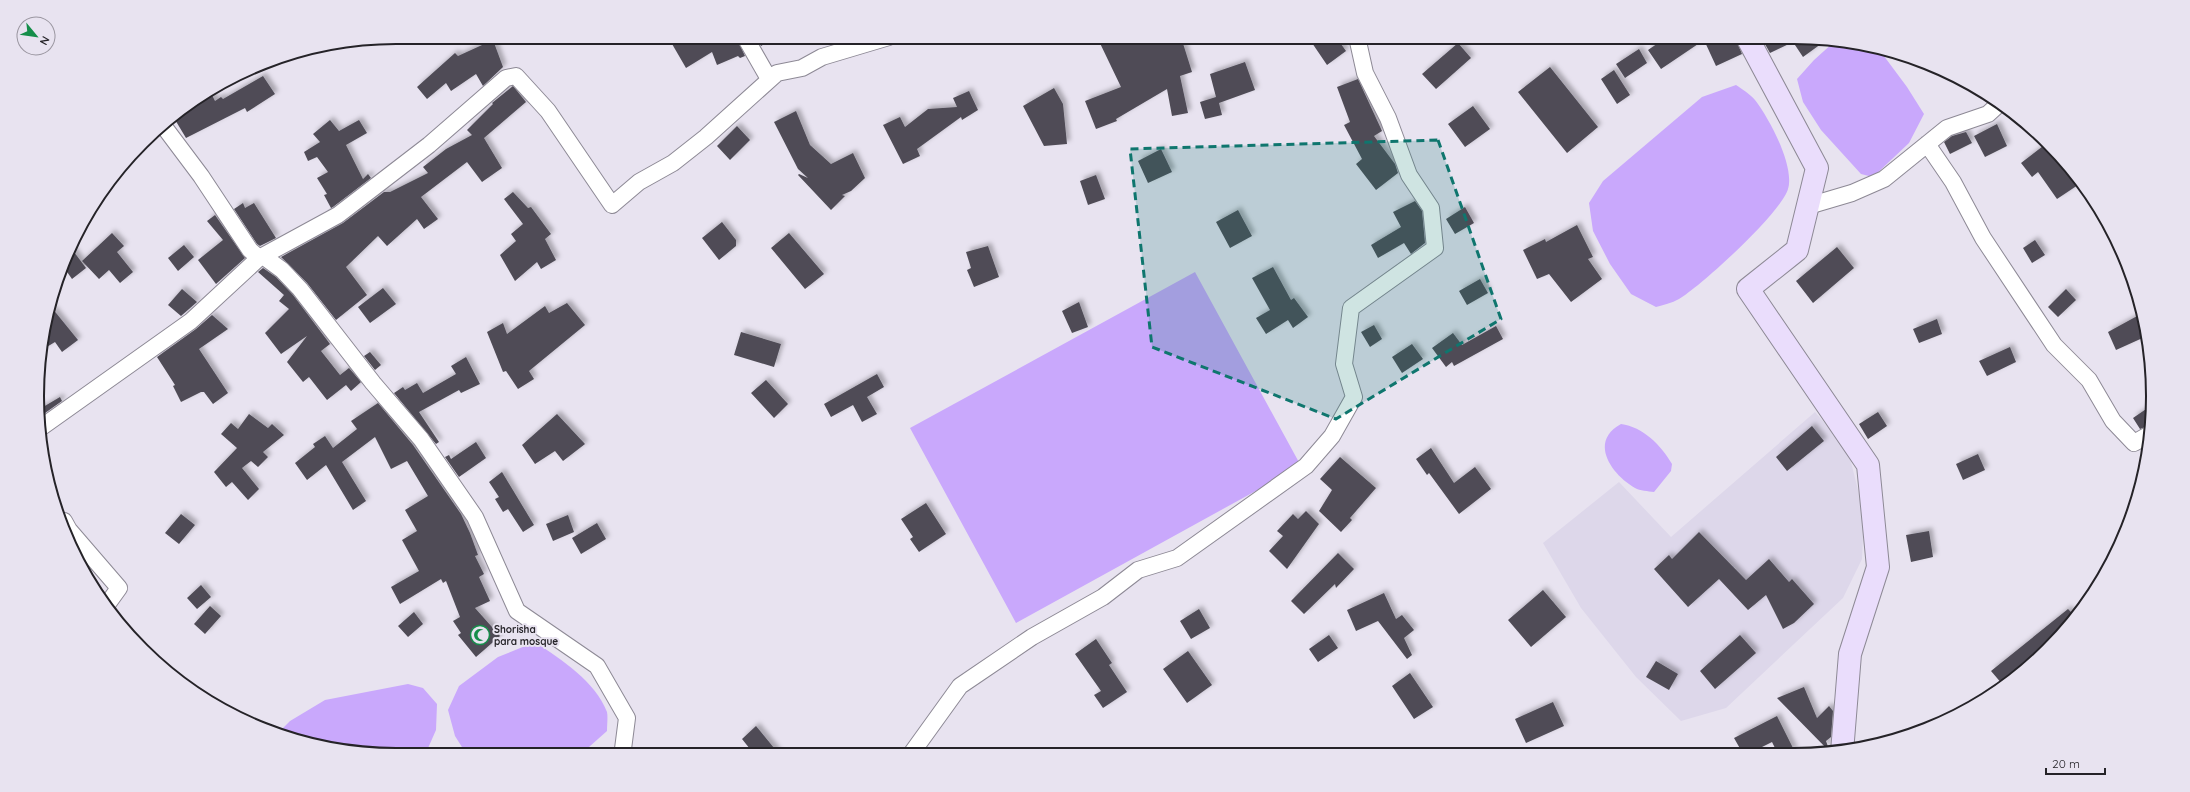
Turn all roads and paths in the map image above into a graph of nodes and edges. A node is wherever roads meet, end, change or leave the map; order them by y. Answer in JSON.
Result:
{"nodes":[{"id":1,"x":749,"y":44,"type":"edge"},
{"id":2,"x":867,"y":44,"type":"edge"},
{"id":3,"x":1359,"y":44,"type":"edge"},
{"id":4,"x":1751,"y":44,"type":"edge"},
{"id":5,"x":770,"y":79,"type":"junction"},
{"id":6,"x":1995,"y":107,"type":"edge"},
{"id":7,"x":166,"y":129,"type":"edge"},
{"id":8,"x":1927,"y":144,"type":"junction"},
{"id":9,"x":1808,"y":206,"type":"junction"},
{"id":10,"x":261,"y":257,"type":"junction"},
{"id":11,"x":45,"y":424,"type":"edge"},
{"id":12,"x":2143,"y":438,"type":"edge"},
{"id":13,"x":72,"y":534,"type":"edge"},
{"id":14,"x":110,"y":601,"type":"edge"},
{"id":15,"x":1843,"y":745,"type":"edge"},
{"id":16,"x":623,"y":748,"type":"edge"},
{"id":17,"x":914,"y":748,"type":"edge"}],
"edges":[{"from":1,"to":5,"type":"street"},
{"from":2,"to":5,"type":"street"},
{"from":3,"to":17,"type":"street"},
{"from":4,"to":9,"type":"street"},
{"from":5,"to":10,"type":"street"},
{"from":6,"to":8,"type":"street"},
{"from":7,"to":10,"type":"street"},
{"from":8,"to":9,"type":"street"},
{"from":8,"to":12,"type":"street"},
{"from":9,"to":15,"type":"street"},
{"from":10,"to":11,"type":"street"},
{"from":10,"to":16,"type":"street"},
{"from":13,"to":14,"type":"street"}]}
